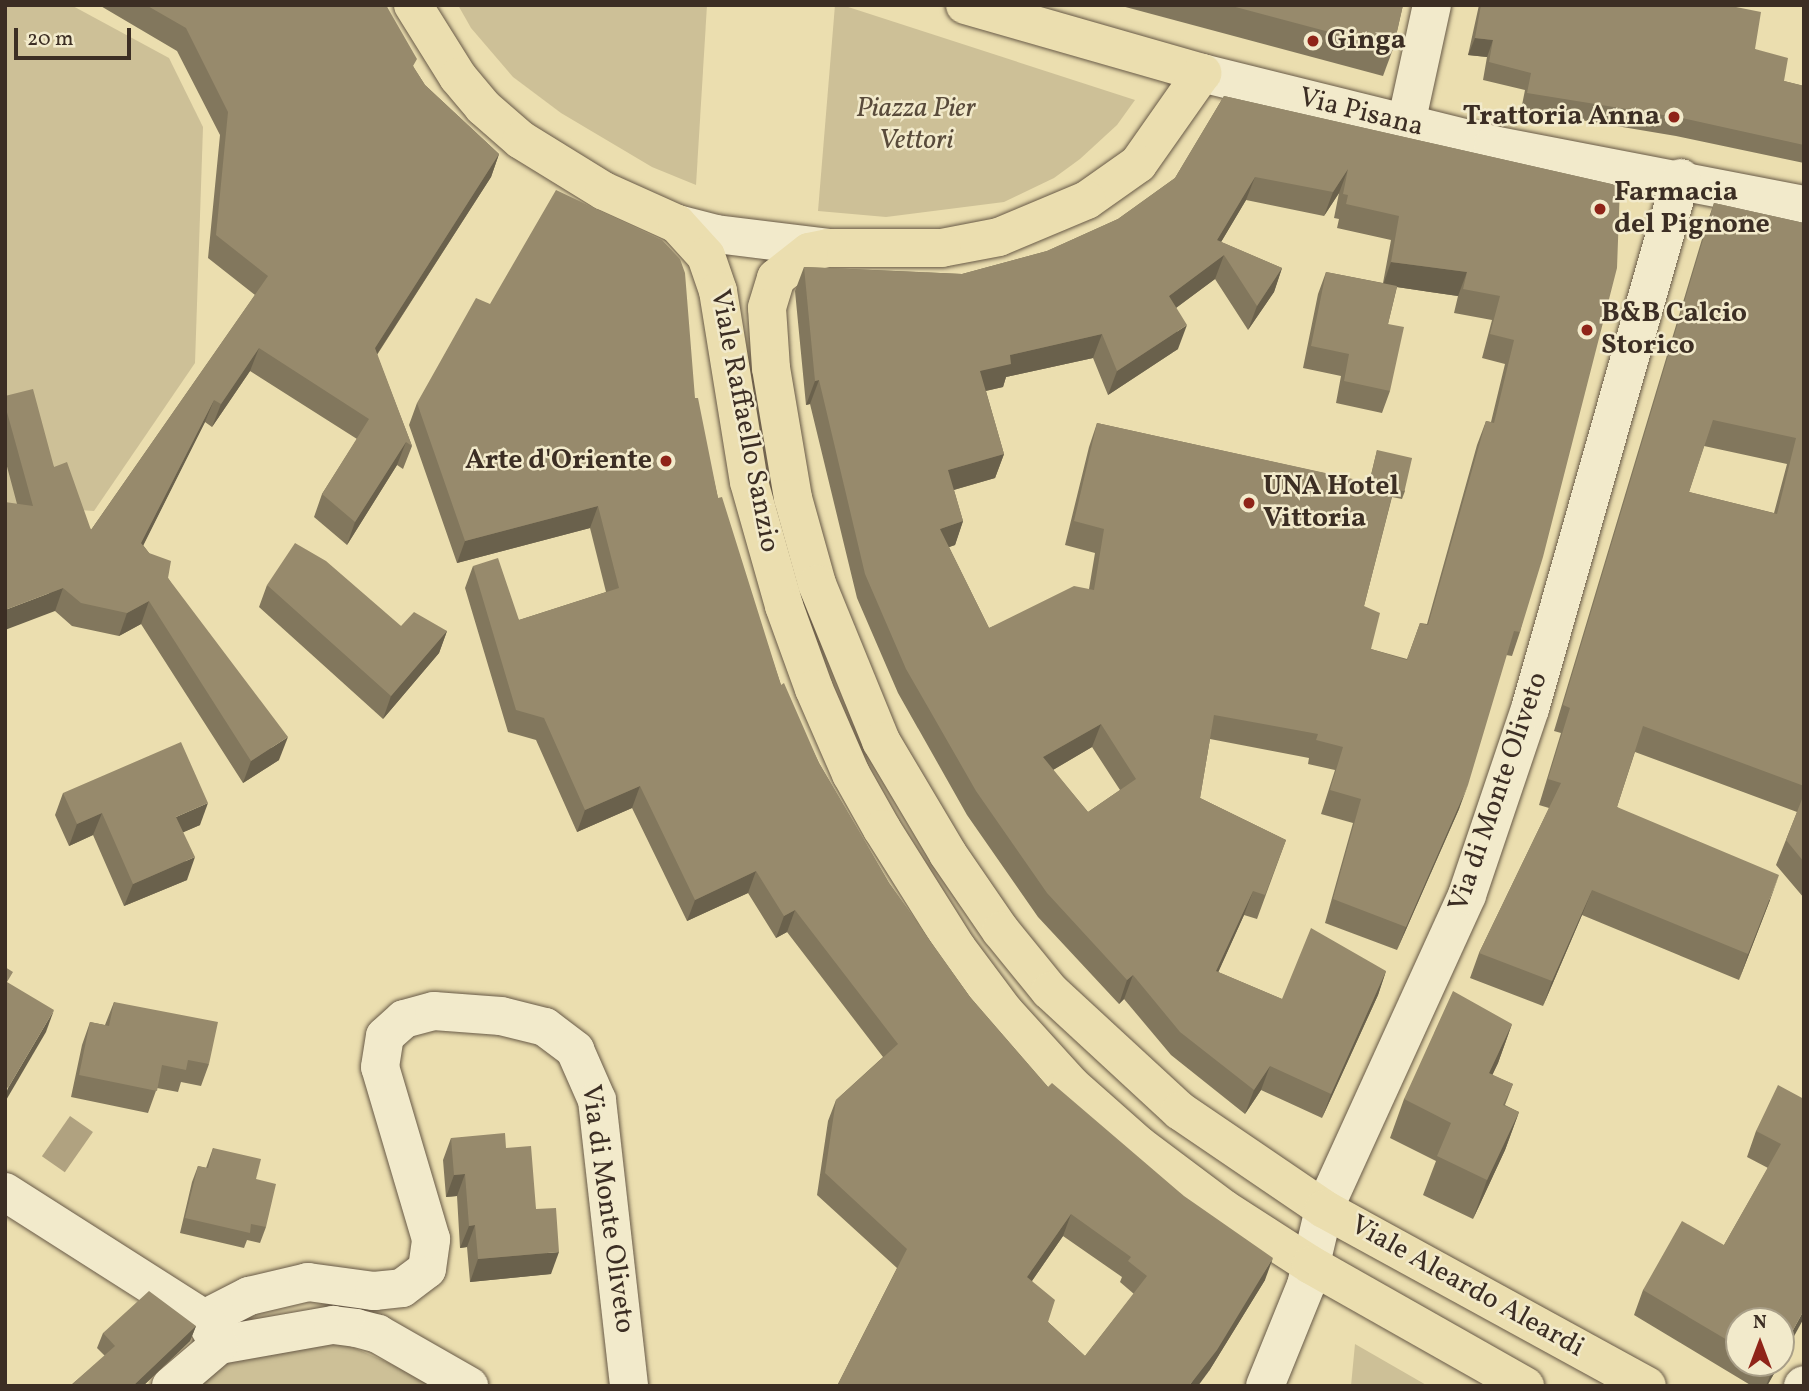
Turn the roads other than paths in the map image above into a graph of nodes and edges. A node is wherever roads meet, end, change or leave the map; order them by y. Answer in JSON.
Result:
{"nodes":[{"id":1,"x":413,"y":5,"type":"edge"},
{"id":2,"x":965,"y":5,"type":"edge"},
{"id":3,"x":1432,"y":5,"type":"edge"},
{"id":4,"x":1202,"y":73,"type":"junction"},
{"id":5,"x":1406,"y":124,"type":"junction"},
{"id":6,"x":1681,"y":178,"type":"junction"},
{"id":7,"x":1804,"y":205,"type":"edge"},
{"id":8,"x":677,"y":224,"type":"junction"},
{"id":9,"x":828,"y":248,"type":"junction"},
{"id":10,"x":5,"y":1192,"type":"edge"},
{"id":11,"x":1324,"y":1209,"type":"junction"},
{"id":12,"x":1311,"y":1265,"type":"junction"},
{"id":13,"x":212,"y":1332,"type":"junction"},
{"id":14,"x":171,"y":1386,"type":"edge"},
{"id":15,"x":469,"y":1386,"type":"edge"},
{"id":16,"x":629,"y":1386,"type":"edge"},
{"id":17,"x":1265,"y":1386,"type":"edge"},
{"id":18,"x":1525,"y":1386,"type":"edge"},
{"id":19,"x":1647,"y":1386,"type":"edge"}],
"edges":[{"from":1,"to":8,"type":"main road"},
{"from":2,"to":4,"type":"main road","name":"Via Pisana"},
{"from":3,"to":5,"type":"street"},
{"from":4,"to":5,"type":"street","name":"Via Pisana"},
{"from":4,"to":9,"type":"main road"},
{"from":5,"to":6,"type":"street","name":"Via Pisana"},
{"from":6,"to":7,"type":"street","name":"Via Pisana"},
{"from":6,"to":11,"type":"street","name":"Via di Monte Oliveto"},
{"from":8,"to":9,"type":"street"},
{"from":8,"to":12,"type":"main road","name":"Viale Raffaello Sanzio"},
{"from":9,"to":11,"type":"main road","name":"Viale Raffaello Sanzio"},
{"from":10,"to":13,"type":"street"},
{"from":11,"to":12,"type":"street","name":"Via di Monte Oliveto"},
{"from":11,"to":19,"type":"main road","name":"Viale Aleardo Aleardi"},
{"from":12,"to":17,"type":"street","name":"Via di Monte Oliveto"},
{"from":12,"to":18,"type":"main road","name":"Viale Aleardo Aleardi"},
{"from":13,"to":14,"type":"street","name":"Via di Monte Oliveto"},
{"from":13,"to":15,"type":"street"},
{"from":13,"to":16,"type":"street","name":"Via di Monte Oliveto"}]}
